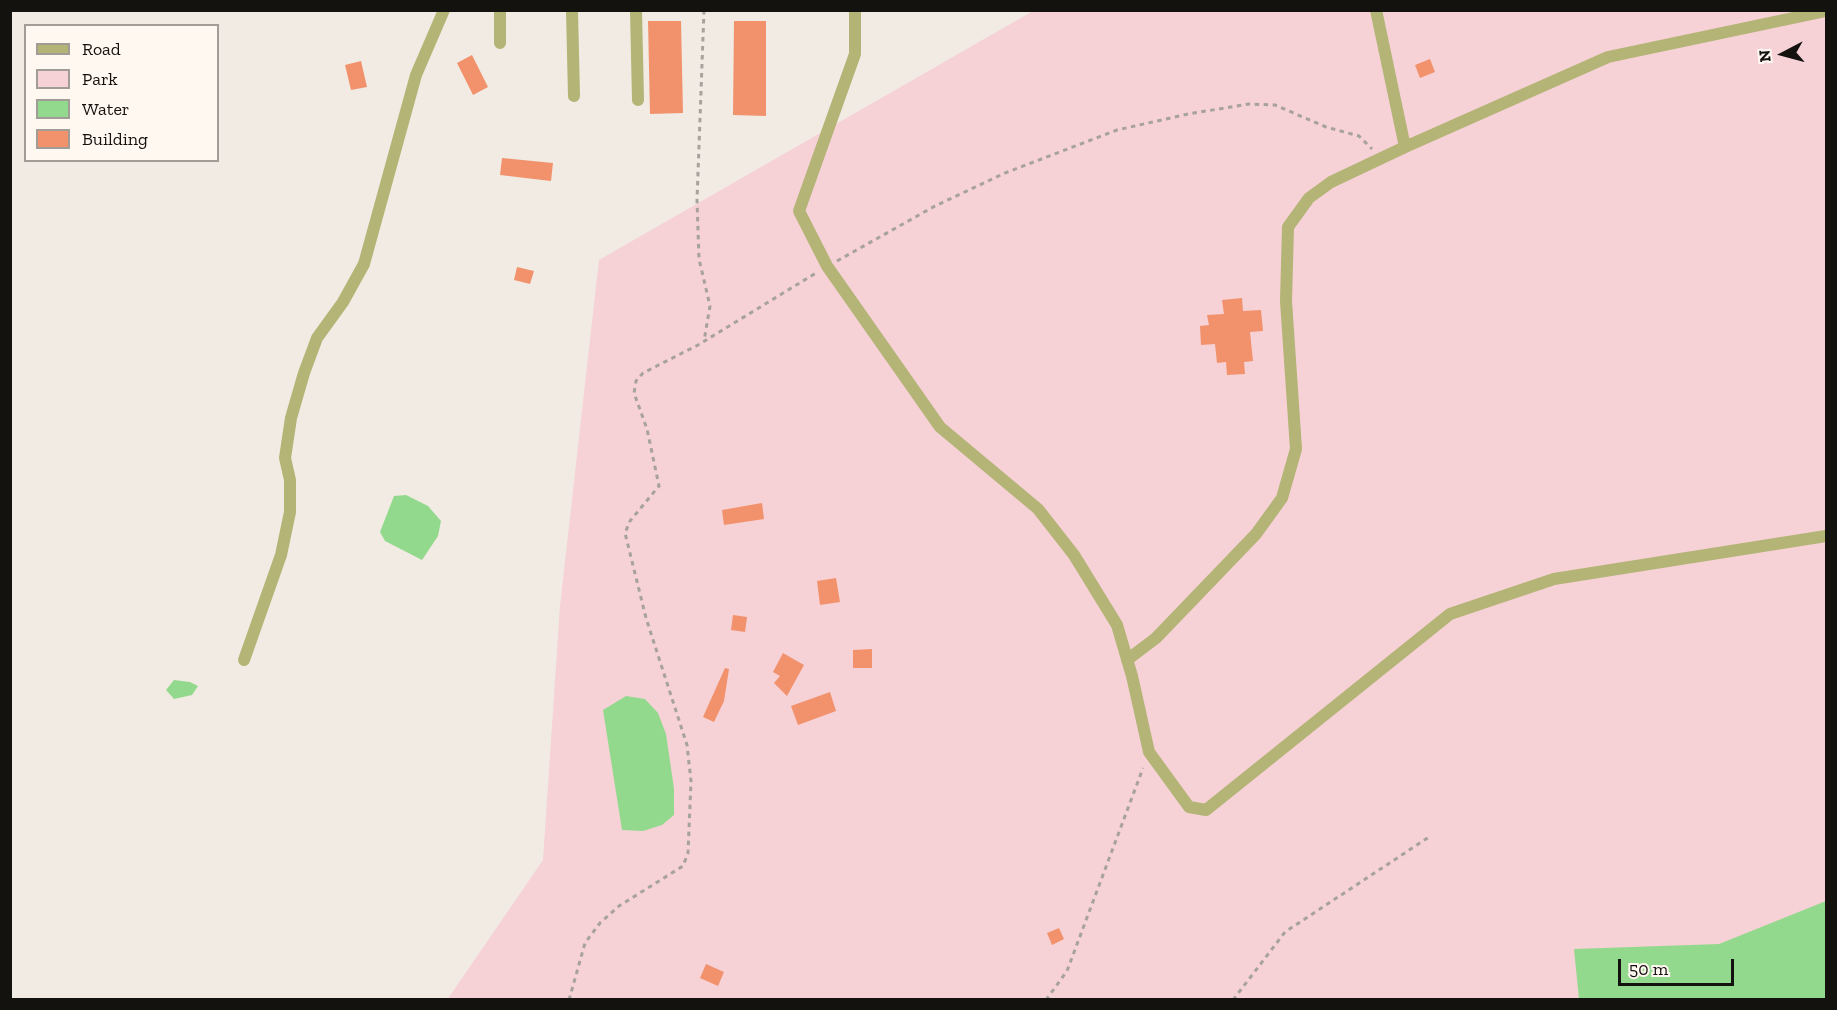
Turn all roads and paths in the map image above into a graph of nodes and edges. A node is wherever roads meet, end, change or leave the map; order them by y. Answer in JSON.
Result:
{"nodes":[{"id":1,"x":444,"y":10,"type":"edge"},
{"id":2,"x":500,"y":10,"type":"edge"},
{"id":3,"x":572,"y":10,"type":"edge"},
{"id":4,"x":636,"y":10,"type":"edge"},
{"id":5,"x":704,"y":10,"type":"edge"},
{"id":6,"x":855,"y":10,"type":"edge"},
{"id":7,"x":1376,"y":10,"type":"edge"},
{"id":8,"x":1827,"y":11,"type":"edge"},
{"id":9,"x":500,"y":43,"type":"dead end"},
{"id":10,"x":574,"y":96,"type":"dead end"},
{"id":11,"x":638,"y":100,"type":"dead end"},
{"id":12,"x":1406,"y":147,"type":"junction"},
{"id":13,"x":1383,"y":158,"type":"junction"},
{"id":14,"x":827,"y":266,"type":"junction"},
{"id":15,"x":704,"y":341,"type":"junction"},
{"id":16,"x":1827,"y":536,"type":"edge"},
{"id":17,"x":244,"y":660,"type":"dead end"},
{"id":18,"x":1128,"y":660,"type":"junction"},
{"id":19,"x":1149,"y":752,"type":"junction"},
{"id":20,"x":1429,"y":837,"type":"dead end"},
{"id":21,"x":569,"y":999,"type":"edge"},
{"id":22,"x":1046,"y":999,"type":"edge"},
{"id":23,"x":1233,"y":999,"type":"edge"}],
"edges":[{"from":1,"to":17,"type":"street"},
{"from":2,"to":9,"type":"street"},
{"from":3,"to":10,"type":"street"},
{"from":4,"to":11,"type":"street"},
{"from":5,"to":15,"type":"path"},
{"from":6,"to":14,"type":"street"},
{"from":7,"to":12,"type":"street"},
{"from":8,"to":12,"type":"street"},
{"from":12,"to":13,"type":"street"},
{"from":13,"to":14,"type":"path"},
{"from":13,"to":18,"type":"street"},
{"from":14,"to":15,"type":"path"},
{"from":14,"to":18,"type":"street"},
{"from":15,"to":21,"type":"path"},
{"from":16,"to":19,"type":"street"},
{"from":18,"to":19,"type":"street"},
{"from":19,"to":22,"type":"path"},
{"from":20,"to":23,"type":"path"}]}
